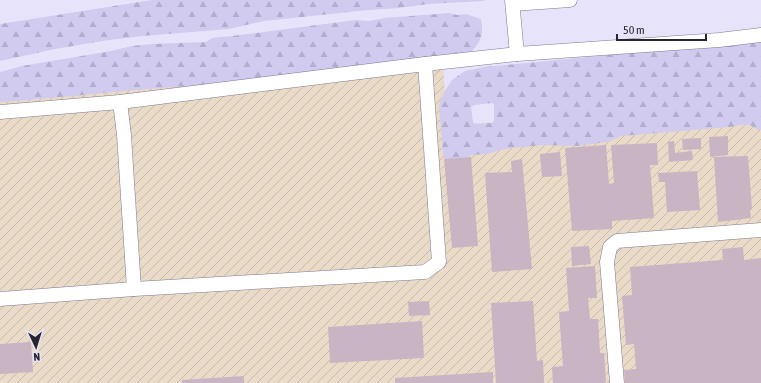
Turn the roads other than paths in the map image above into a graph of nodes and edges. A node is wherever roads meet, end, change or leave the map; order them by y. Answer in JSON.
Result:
{"nodes":[{"id":1,"x":570,"y":0,"type":"edge"},
{"id":2,"x":512,"y":2,"type":"edge"},
{"id":3,"x":761,"y":35,"type":"edge"},
{"id":4,"x":517,"y":54,"type":"junction"},
{"id":5,"x":425,"y":64,"type":"junction"},
{"id":6,"x":120,"y":102,"type":"junction"},
{"id":7,"x":0,"y":112,"type":"edge"},
{"id":8,"x":761,"y":230,"type":"edge"},
{"id":9,"x":134,"y":289,"type":"junction"},
{"id":10,"x":0,"y":299,"type":"edge"},
{"id":11,"x":618,"y":383,"type":"edge"}],
"edges":[{"from":1,"to":2,"type":"street"},
{"from":2,"to":4,"type":"street"},
{"from":3,"to":4,"type":"street"},
{"from":4,"to":5,"type":"street"},
{"from":5,"to":6,"type":"street"},
{"from":5,"to":9,"type":"street"},
{"from":6,"to":7,"type":"street"},
{"from":6,"to":9,"type":"street"},
{"from":8,"to":11,"type":"street"},
{"from":9,"to":10,"type":"street"}]}
